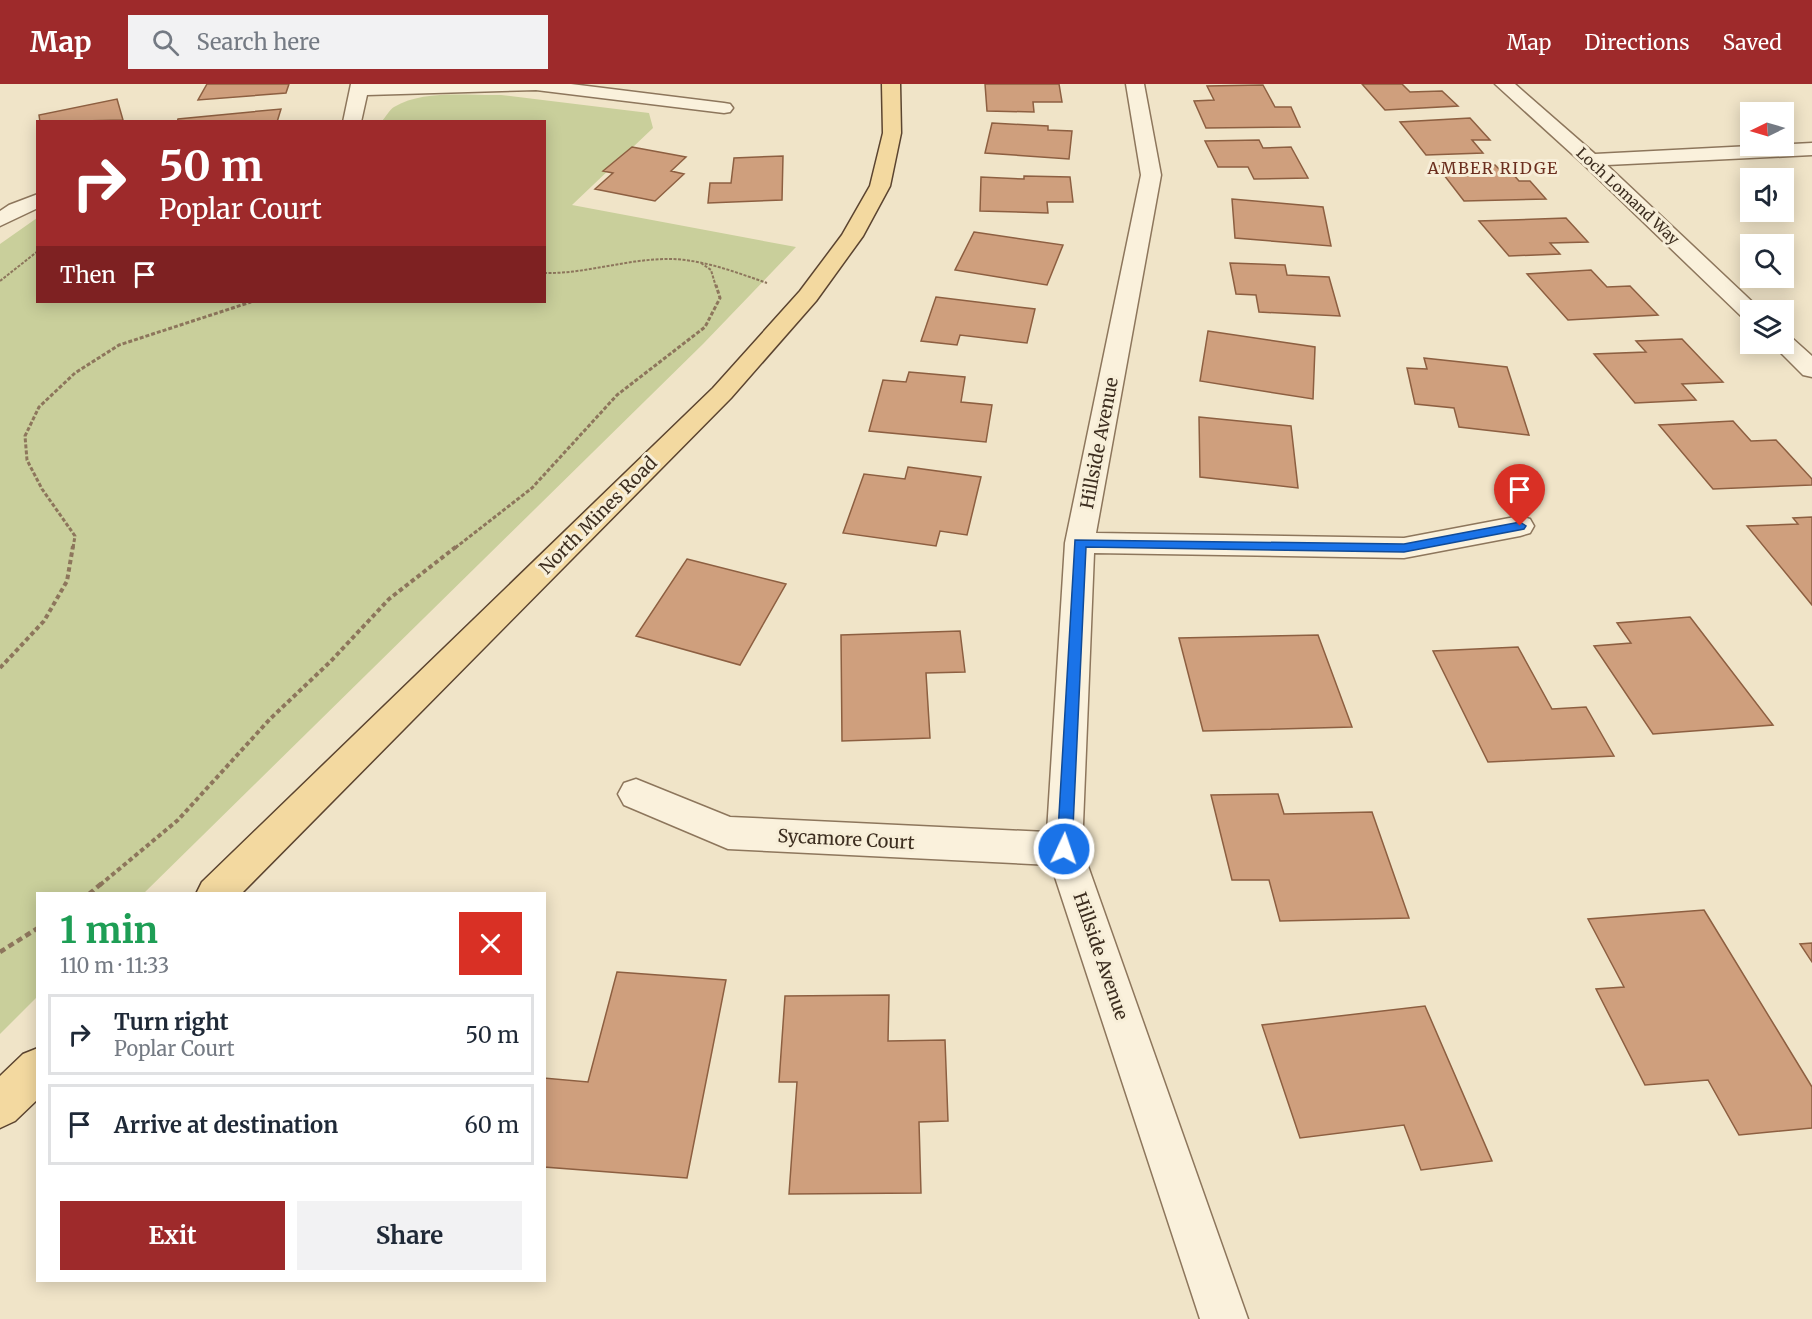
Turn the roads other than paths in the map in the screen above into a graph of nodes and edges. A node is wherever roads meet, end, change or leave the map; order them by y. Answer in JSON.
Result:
{"nodes":[{"id":1,"x":891,"y":84,"type":"edge"},
{"id":2,"x":1135,"y":84,"type":"edge"},
{"id":3,"x":1504,"y":84,"type":"edge"},
{"id":4,"x":359,"y":87,"type":"edge"},
{"id":5,"x":724,"y":108,"type":"dead end"},
{"id":6,"x":352,"y":120,"type":"edge"},
{"id":7,"x":1812,"y":149,"type":"edge"},
{"id":8,"x":1590,"y":160,"type":"junction"},
{"id":9,"x":36,"y":201,"type":"edge"},
{"id":10,"x":0,"y":220,"type":"edge"},
{"id":11,"x":1740,"y":302,"type":"edge"},
{"id":12,"x":1794,"y":353,"type":"edge"},
{"id":13,"x":1812,"y":370,"type":"edge"},
{"id":14,"x":1520,"y":526,"type":"dead end"},
{"id":15,"x":1080,"y":543,"type":"junction"},
{"id":16,"x":636,"y":794,"type":"dead end"},
{"id":17,"x":1064,"y":849,"type":"junction"},
{"id":18,"x":217,"y":892,"type":"edge"},
{"id":19,"x":36,"y":1071,"type":"edge"},
{"id":20,"x":0,"y":1106,"type":"edge"},
{"id":21,"x":1224,"y":1319,"type":"edge"}],
"edges":[{"from":1,"to":18,"type":"main road","name":"North Mines Road"},
{"from":2,"to":15,"type":"street","name":"Hillside Avenue"},
{"from":3,"to":8,"type":"street","name":"Loch Lomand Way"},
{"from":4,"to":5,"type":"street"},
{"from":4,"to":6,"type":"street"},
{"from":7,"to":8,"type":"street"},
{"from":8,"to":11,"type":"street","name":"Loch Lomand Way"},
{"from":9,"to":10,"type":"street"},
{"from":12,"to":13,"type":"street"},
{"from":14,"to":15,"type":"street"},
{"from":15,"to":17,"type":"street","name":"Hillside Avenue"},
{"from":16,"to":17,"type":"street","name":"Sycamore Court"},
{"from":17,"to":21,"type":"street","name":"Hillside Avenue"},
{"from":19,"to":20,"type":"main road"}]}
